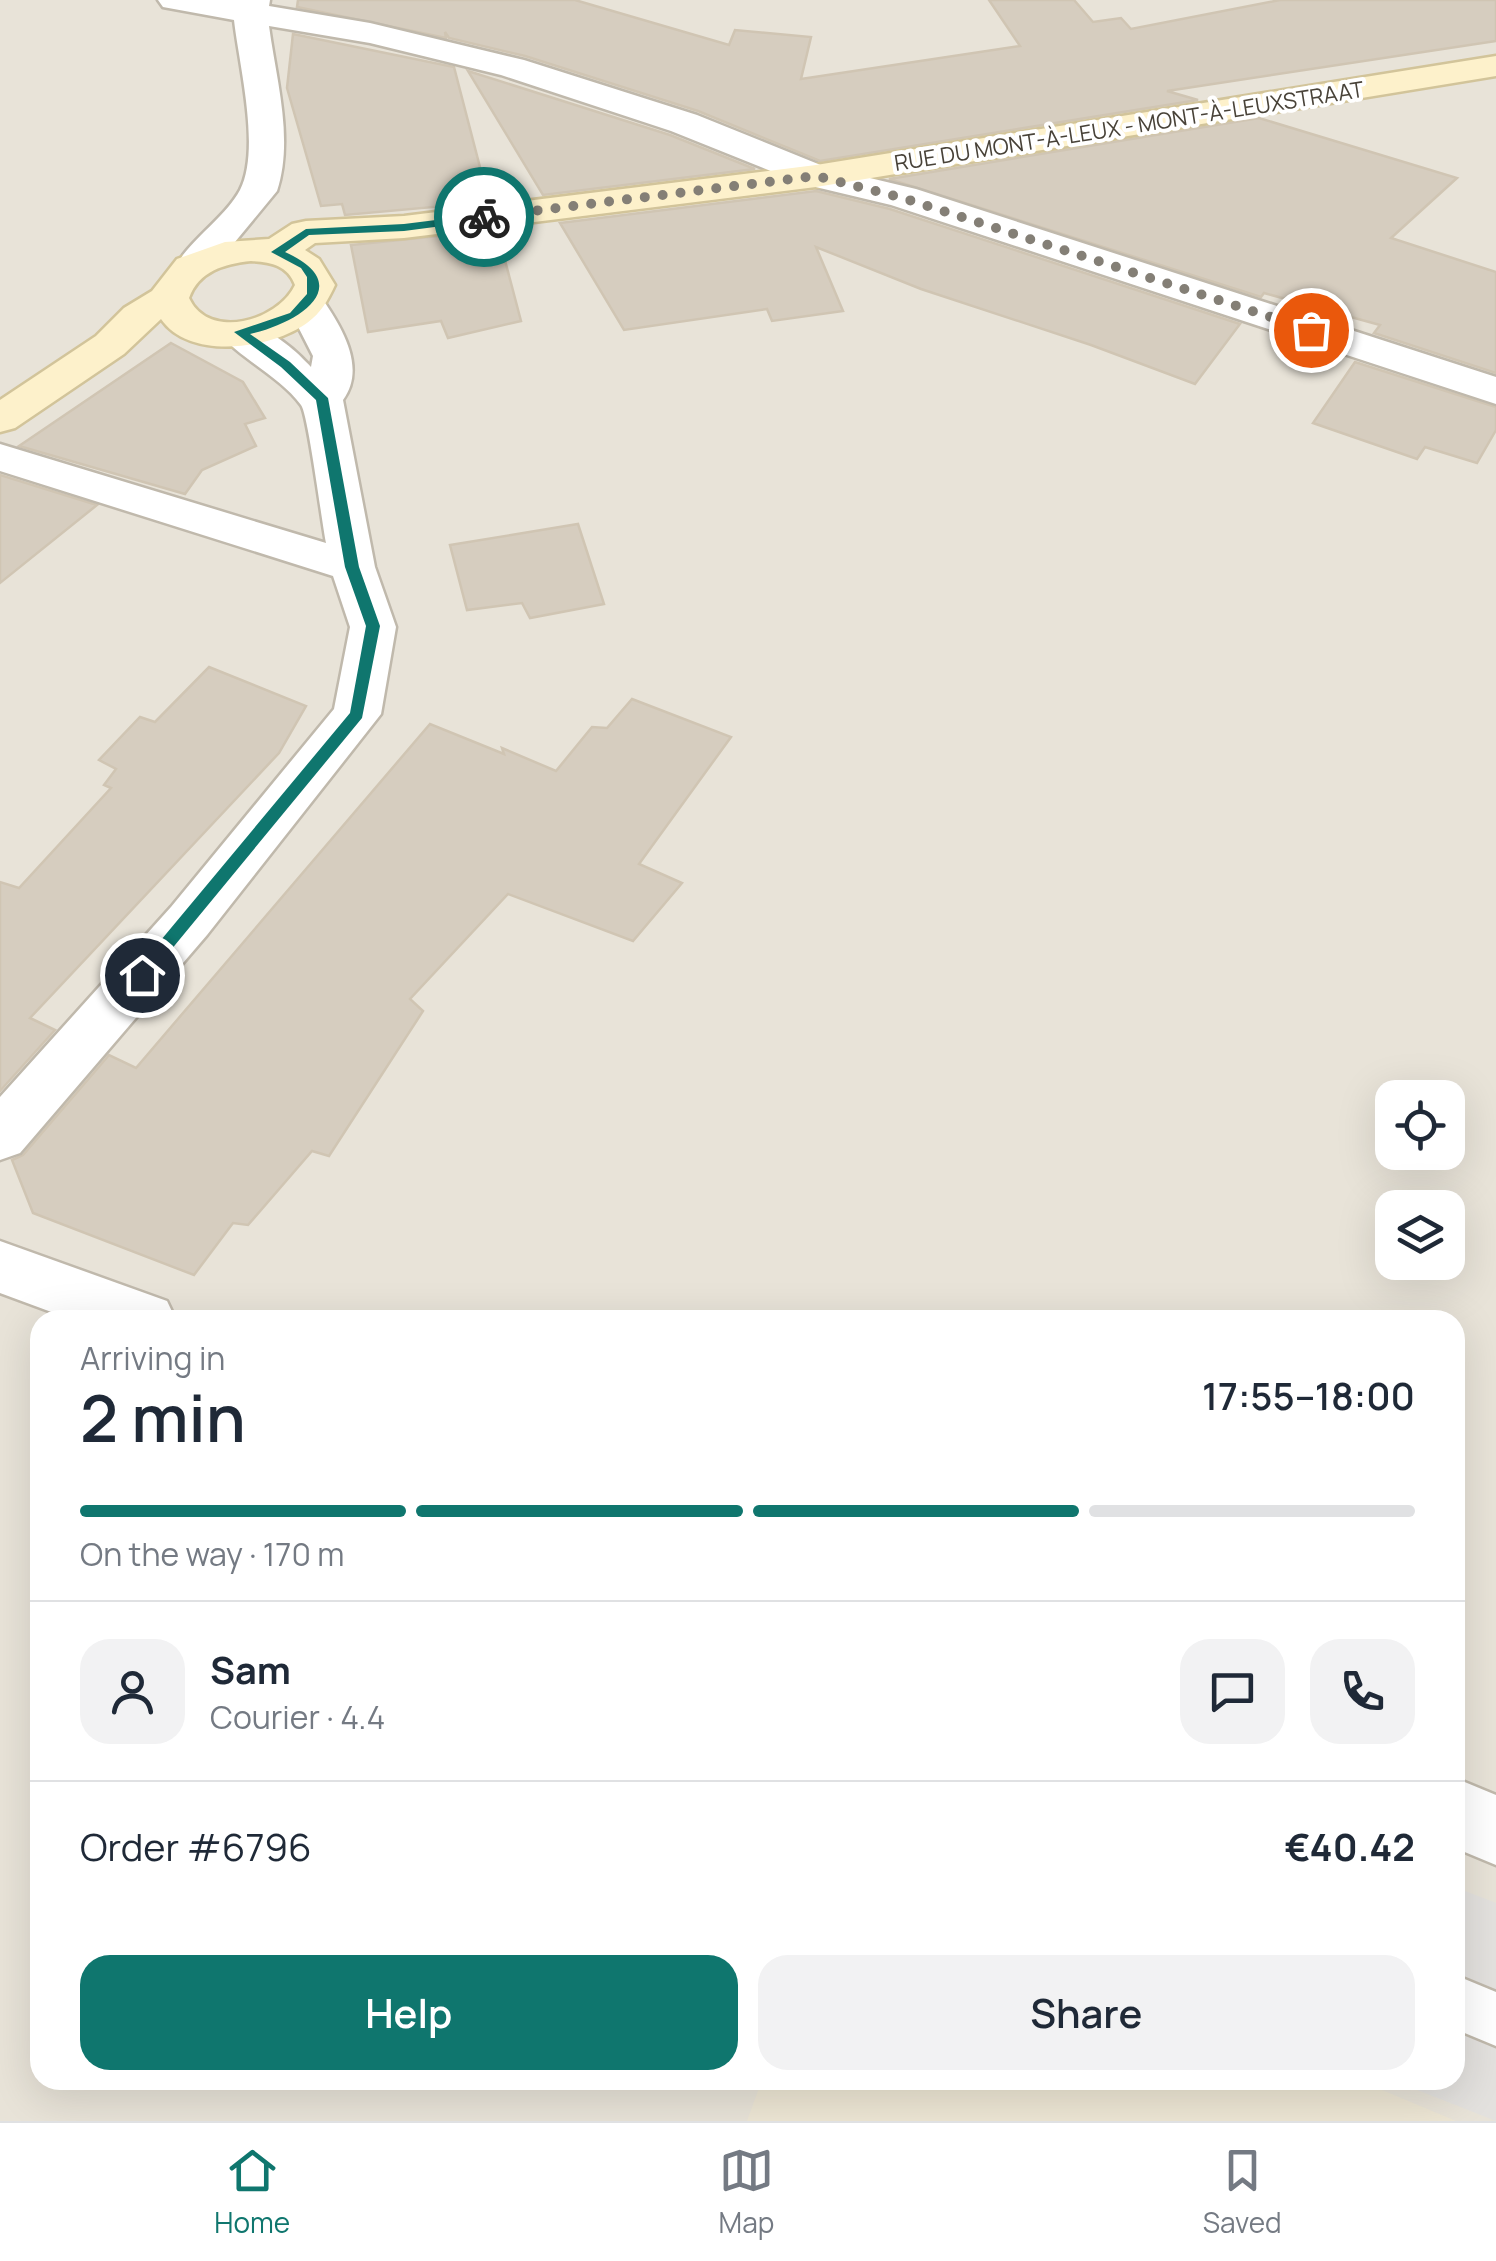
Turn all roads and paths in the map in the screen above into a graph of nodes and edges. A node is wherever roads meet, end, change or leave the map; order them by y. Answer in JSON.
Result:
{"nodes":[{"id":1,"x":175,"y":0,"type":"edge"},
{"id":2,"x":251,"y":7,"type":"edge"},
{"id":3,"x":1496,"y":66,"type":"edge"},
{"id":4,"x":816,"y":176,"type":"junction"},
{"id":5,"x":258,"y":191,"type":"junction"},
{"id":6,"x":197,"y":263,"type":"junction"},
{"id":7,"x":289,"y":268,"type":"junction"},
{"id":8,"x":181,"y":312,"type":"junction"},
{"id":9,"x":240,"y":332,"type":"junction"},
{"id":10,"x":1496,"y":391,"type":"edge"},
{"id":11,"x":322,"y":398,"type":"junction"},
{"id":12,"x":0,"y":419,"type":"edge"},
{"id":13,"x":0,"y":457,"type":"edge"},
{"id":14,"x":352,"y":567,"type":"junction"},
{"id":15,"x":0,"y":1136,"type":"edge"},
{"id":16,"x":0,"y":1267,"type":"edge"},
{"id":17,"x":118,"y":1310,"type":"edge"},
{"id":18,"x":1465,"y":1818,"type":"edge"},
{"id":19,"x":1496,"y":1830,"type":"edge"},
{"id":20,"x":1465,"y":2006,"type":"edge"},
{"id":21,"x":1496,"y":2019,"type":"edge"}],
"edges":[{"from":1,"to":2,"type":"street"},
{"from":2,"to":4,"type":"street"},
{"from":2,"to":5,"type":"street"},
{"from":3,"to":4,"type":"main road","name":"RUE DU MONT-À-LEUX - MONT-À-LEUXSTRAAT"},
{"from":4,"to":7,"type":"main road","name":"RUE DU MONT-À-LEUX - MONT-À-LEUXSTRAAT"},
{"from":4,"to":10,"type":"street"},
{"from":5,"to":6,"type":"street"},
{"from":5,"to":7,"type":"street"},
{"from":6,"to":7,"type":"main road","name":"RUE DU MONT-À-LEUX - MONT-À-LEUXSTRAAT"},
{"from":6,"to":8,"type":"main road"},
{"from":7,"to":9,"type":"main road","name":"RUE DU MONT-À-LEUX - MONT-À-LEUXSTRAAT"},
{"from":7,"to":11,"type":"street"},
{"from":8,"to":9,"type":"main road","name":"RUE DU MONT-À-LEUX - MONT-À-LEUXSTRAAT"},
{"from":8,"to":12,"type":"main road","name":"RUE DU MONT-À-LEUX - MONT-À-LEUXSTRAAT"},
{"from":9,"to":11,"type":"street"},
{"from":11,"to":14,"type":"street"},
{"from":13,"to":14,"type":"street"},
{"from":14,"to":15,"type":"street"},
{"from":16,"to":17,"type":"street"},
{"from":18,"to":19,"type":"street"},
{"from":20,"to":21,"type":"lane"}]}
